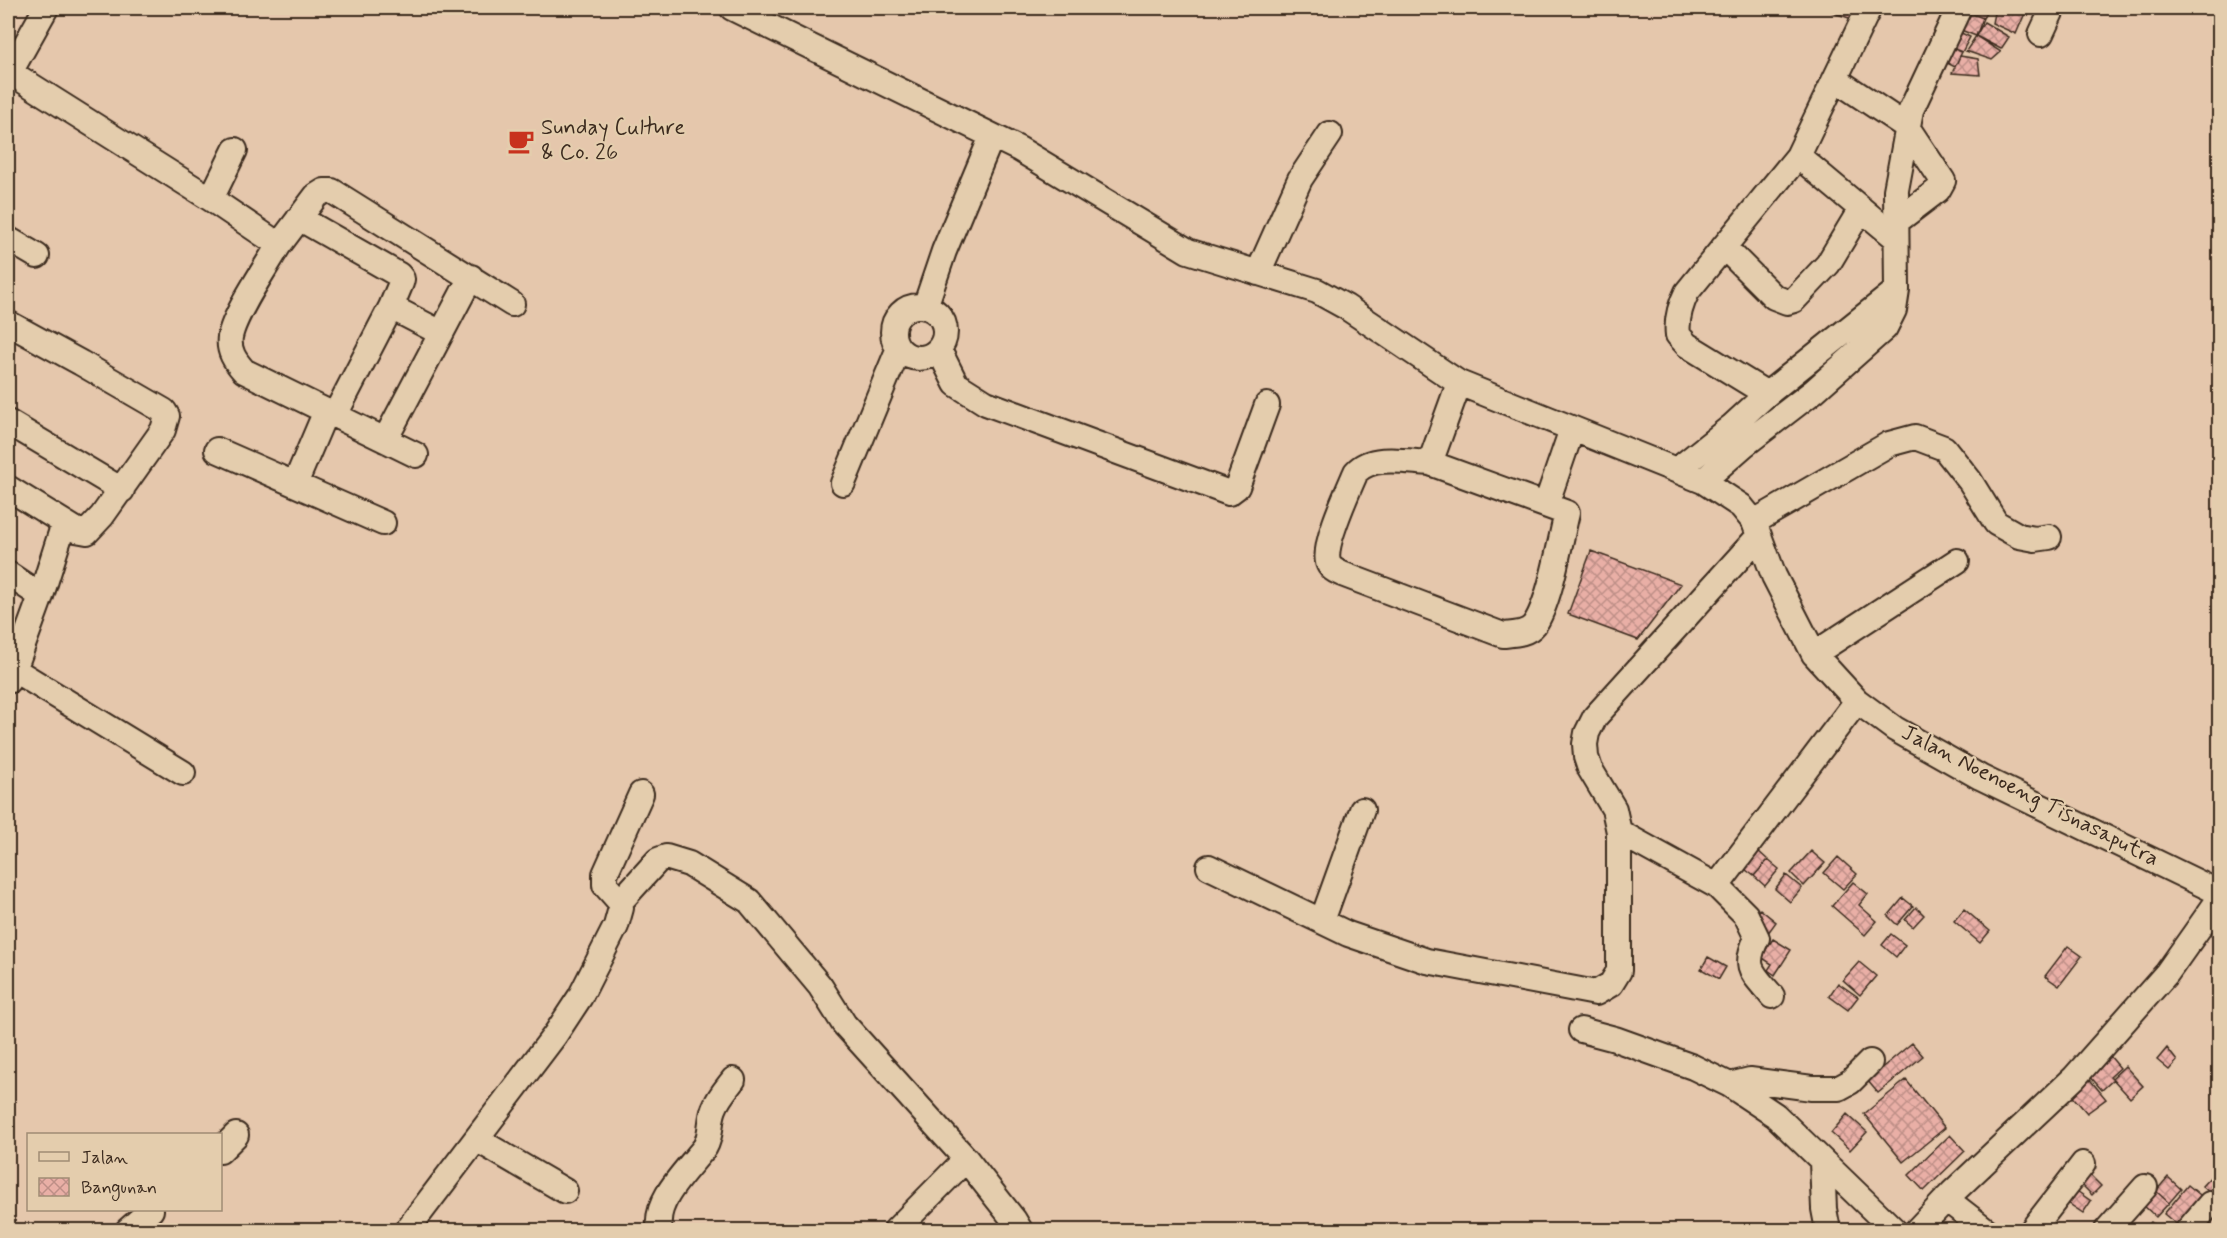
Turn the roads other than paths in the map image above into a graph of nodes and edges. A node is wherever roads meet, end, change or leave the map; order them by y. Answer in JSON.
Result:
{"nodes":[{"id":1,"x":46,"y":8,"type":"edge"},
{"id":2,"x":732,"y":8,"type":"edge"},
{"id":3,"x":1869,"y":8,"type":"edge"},
{"id":4,"x":1959,"y":8,"type":"edge"},
{"id":5,"x":2053,"y":8,"type":"edge"},
{"id":6,"x":2041,"y":34,"type":"dead end"},
{"id":7,"x":8,"y":74,"type":"edge"},
{"id":8,"x":1835,"y":79,"type":"junction"},
{"id":9,"x":1907,"y":127,"type":"junction"},
{"id":10,"x":1330,"y":134,"type":"dead end"},
{"id":11,"x":992,"y":136,"type":"junction"},
{"id":12,"x":235,"y":150,"type":"dead end"},
{"id":13,"x":1798,"y":156,"type":"junction"},
{"id":14,"x":210,"y":198,"type":"junction"},
{"id":15,"x":1862,"y":209,"type":"junction"},
{"id":16,"x":299,"y":218,"type":"junction"},
{"id":17,"x":1896,"y":230,"type":"junction"},
{"id":18,"x":8,"y":239,"type":"edge"},
{"id":19,"x":279,"y":245,"type":"junction"},
{"id":20,"x":1724,"y":247,"type":"junction"},
{"id":21,"x":37,"y":256,"type":"dead end"},
{"id":22,"x":1258,"y":273,"type":"junction"},
{"id":23,"x":471,"y":277,"type":"junction"},
{"id":24,"x":1897,"y":290,"type":"junction"},
{"id":25,"x":512,"y":304,"type":"dead end"},
{"id":26,"x":391,"y":307,"type":"junction"},
{"id":27,"x":925,"y":307,"type":"junction"},
{"id":28,"x":8,"y":323,"type":"edge"},
{"id":29,"x":441,"y":333,"type":"junction"},
{"id":30,"x":1834,"y":340,"type":"junction"},
{"id":31,"x":898,"y":350,"type":"junction"},
{"id":32,"x":939,"y":350,"type":"junction"},
{"id":33,"x":1850,"y":359,"type":"junction"},
{"id":34,"x":1796,"y":370,"type":"junction"},
{"id":35,"x":1459,"y":383,"type":"junction"},
{"id":36,"x":1814,"y":391,"type":"junction"},
{"id":37,"x":1767,"y":394,"type":"junction"},
{"id":38,"x":1267,"y":405,"type":"dead end"},
{"id":39,"x":331,"y":413,"type":"junction"},
{"id":40,"x":8,"y":422,"type":"edge"},
{"id":41,"x":1572,"y":429,"type":"junction"},
{"id":42,"x":385,"y":440,"type":"junction"},
{"id":43,"x":218,"y":450,"type":"dead end"},
{"id":44,"x":416,"y":455,"type":"dead end"},
{"id":45,"x":1430,"y":463,"type":"junction"},
{"id":46,"x":1677,"y":470,"type":"junction"},
{"id":47,"x":1703,"y":481,"type":"junction"},
{"id":48,"x":843,"y":483,"type":"dead end"},
{"id":49,"x":295,"y":484,"type":"junction"},
{"id":50,"x":8,"y":488,"type":"edge"},
{"id":51,"x":122,"y":490,"type":"junction"},
{"id":52,"x":1546,"y":505,"type":"junction"},
{"id":53,"x":64,"y":523,"type":"junction"},
{"id":54,"x":383,"y":523,"type":"dead end"},
{"id":55,"x":1756,"y":530,"type":"junction"},
{"id":56,"x":2049,"y":537,"type":"dead end"},
{"id":57,"x":1957,"y":561,"type":"dead end"},
{"id":58,"x":8,"y":574,"type":"edge"},
{"id":59,"x":41,"y":596,"type":"junction"},
{"id":60,"x":1814,"y":654,"type":"junction"},
{"id":61,"x":10,"y":672,"type":"edge"},
{"id":62,"x":1857,"y":701,"type":"junction"},
{"id":63,"x":183,"y":774,"type":"dead end"},
{"id":64,"x":641,"y":794,"type":"dead end"},
{"id":65,"x":1362,"y":810,"type":"dead end"},
{"id":66,"x":1618,"y":832,"type":"junction"},
{"id":67,"x":1209,"y":867,"type":"dead end"},
{"id":68,"x":1717,"y":886,"type":"junction"},
{"id":69,"x":2220,"y":893,"type":"edge"},
{"id":70,"x":2220,"y":898,"type":"edge"},
{"id":71,"x":620,"y":902,"type":"junction"},
{"id":72,"x":1322,"y":921,"type":"junction"},
{"id":73,"x":1772,"y":996,"type":"dead end"},
{"id":74,"x":1581,"y":1030,"type":"dead end"},
{"id":75,"x":1870,"y":1062,"type":"dead end"},
{"id":76,"x":733,"y":1080,"type":"dead end"},
{"id":77,"x":1730,"y":1085,"type":"junction"},
{"id":78,"x":476,"y":1139,"type":"junction"},
{"id":79,"x":966,"y":1160,"type":"junction"},
{"id":80,"x":1822,"y":1162,"type":"junction"},
{"id":81,"x":2083,"y":1164,"type":"dead end"},
{"id":82,"x":2145,"y":1186,"type":"dead end"},
{"id":83,"x":565,"y":1191,"type":"dead end"},
{"id":84,"x":1946,"y":1199,"type":"junction"},
{"id":85,"x":2210,"y":1204,"type":"dead end"},
{"id":86,"x":149,"y":1211,"type":"edge"},
{"id":87,"x":128,"y":1230,"type":"edge"},
{"id":88,"x":407,"y":1230,"type":"edge"},
{"id":89,"x":660,"y":1230,"type":"edge"},
{"id":90,"x":896,"y":1230,"type":"edge"},
{"id":91,"x":1020,"y":1230,"type":"edge"},
{"id":92,"x":1828,"y":1230,"type":"edge"},
{"id":93,"x":1894,"y":1230,"type":"edge"},
{"id":94,"x":1917,"y":1230,"type":"edge"},
{"id":95,"x":1986,"y":1230,"type":"edge"},
{"id":96,"x":2032,"y":1230,"type":"edge"},
{"id":97,"x":2107,"y":1230,"type":"edge"},
{"id":98,"x":2188,"y":1230,"type":"edge"}],
"edges":[{"from":1,"to":7,"type":"street"},
{"from":2,"to":11,"type":"street","name":"Jalan Noenoeng Tisnasaputra"},
{"from":3,"to":8,"type":"street"},
{"from":4,"to":9,"type":"street"},
{"from":5,"to":6,"type":"street"},
{"from":7,"to":14,"type":"street"},
{"from":8,"to":9,"type":"street"},
{"from":8,"to":13,"type":"street"},
{"from":9,"to":17,"type":"street"},
{"from":9,"to":17,"type":"street"},
{"from":10,"to":22,"type":"street"},
{"from":11,"to":22,"type":"street","name":"Jalan Noenoeng Tisnasaputra"},
{"from":11,"to":27,"type":"street"},
{"from":12,"to":14,"type":"street"},
{"from":13,"to":15,"type":"street"},
{"from":13,"to":20,"type":"street"},
{"from":14,"to":19,"type":"street"},
{"from":15,"to":17,"type":"street"},
{"from":15,"to":20,"type":"street"},
{"from":16,"to":19,"type":"street"},
{"from":16,"to":23,"type":"street"},
{"from":16,"to":26,"type":"street"},
{"from":17,"to":24,"type":"street"},
{"from":18,"to":21,"type":"street"},
{"from":19,"to":39,"type":"street"},
{"from":20,"to":37,"type":"street"},
{"from":22,"to":35,"type":"street","name":"Jalan Noenoeng Tisnasaputra"},
{"from":23,"to":25,"type":"street"},
{"from":23,"to":29,"type":"street"},
{"from":24,"to":30,"type":"street"},
{"from":24,"to":33,"type":"street"},
{"from":26,"to":29,"type":"street"},
{"from":26,"to":39,"type":"street"},
{"from":27,"to":31,"type":"street"},
{"from":27,"to":32,"type":"street"},
{"from":28,"to":51,"type":"street"},
{"from":29,"to":42,"type":"street"},
{"from":30,"to":33,"type":"street"},
{"from":30,"to":34,"type":"street"},
{"from":31,"to":32,"type":"street"},
{"from":31,"to":48,"type":"street"},
{"from":32,"to":38,"type":"street"},
{"from":33,"to":36,"type":"street"},
{"from":34,"to":36,"type":"street"},
{"from":34,"to":37,"type":"street"},
{"from":35,"to":41,"type":"street","name":"Jalan Noenoeng Tisnasaputra"},
{"from":35,"to":45,"type":"street"},
{"from":36,"to":47,"type":"street"},
{"from":37,"to":46,"type":"street"},
{"from":39,"to":42,"type":"street"},
{"from":39,"to":49,"type":"street"},
{"from":40,"to":51,"type":"street"},
{"from":41,"to":46,"type":"street","name":"Jalan Noenoeng Tisnasaputra"},
{"from":41,"to":52,"type":"street"},
{"from":42,"to":44,"type":"street"},
{"from":43,"to":49,"type":"street"},
{"from":45,"to":52,"type":"street"},
{"from":45,"to":52,"type":"street"},
{"from":46,"to":47,"type":"street","name":"Jalan Noenoeng Tisnasaputra"},
{"from":47,"to":55,"type":"street","name":"Jalan Noenoeng Tisnasaputra"},
{"from":49,"to":54,"type":"street"},
{"from":50,"to":53,"type":"street"},
{"from":51,"to":53,"type":"street"},
{"from":53,"to":59,"type":"street"},
{"from":55,"to":56,"type":"street"},
{"from":55,"to":60,"type":"street","name":"Jalan Noenoeng Tisnasaputra"},
{"from":55,"to":66,"type":"street"},
{"from":57,"to":60,"type":"street"},
{"from":58,"to":59,"type":"street"},
{"from":59,"to":61,"type":"street"},
{"from":60,"to":62,"type":"street","name":"Jalan Noenoeng Tisnasaputra"},
{"from":61,"to":63,"type":"street"},
{"from":62,"to":68,"type":"street"},
{"from":62,"to":69,"type":"street","name":"Jalan Noenoeng Tisnasaputra"},
{"from":64,"to":71,"type":"street"},
{"from":65,"to":72,"type":"street"},
{"from":66,"to":68,"type":"street"},
{"from":66,"to":72,"type":"street"},
{"from":67,"to":72,"type":"street"},
{"from":68,"to":73,"type":"street"},
{"from":70,"to":84,"type":"street"},
{"from":71,"to":78,"type":"street"},
{"from":71,"to":79,"type":"street"},
{"from":74,"to":77,"type":"street"},
{"from":75,"to":77,"type":"street"},
{"from":76,"to":89,"type":"street"},
{"from":77,"to":80,"type":"street"},
{"from":78,"to":83,"type":"street"},
{"from":78,"to":88,"type":"street"},
{"from":79,"to":90,"type":"street"},
{"from":79,"to":91,"type":"street"},
{"from":80,"to":92,"type":"street"},
{"from":80,"to":93,"type":"street"},
{"from":81,"to":96,"type":"street"},
{"from":82,"to":97,"type":"street"},
{"from":84,"to":94,"type":"street"},
{"from":84,"to":95,"type":"street"},
{"from":85,"to":98,"type":"street"},
{"from":86,"to":87,"type":"street"}]}
